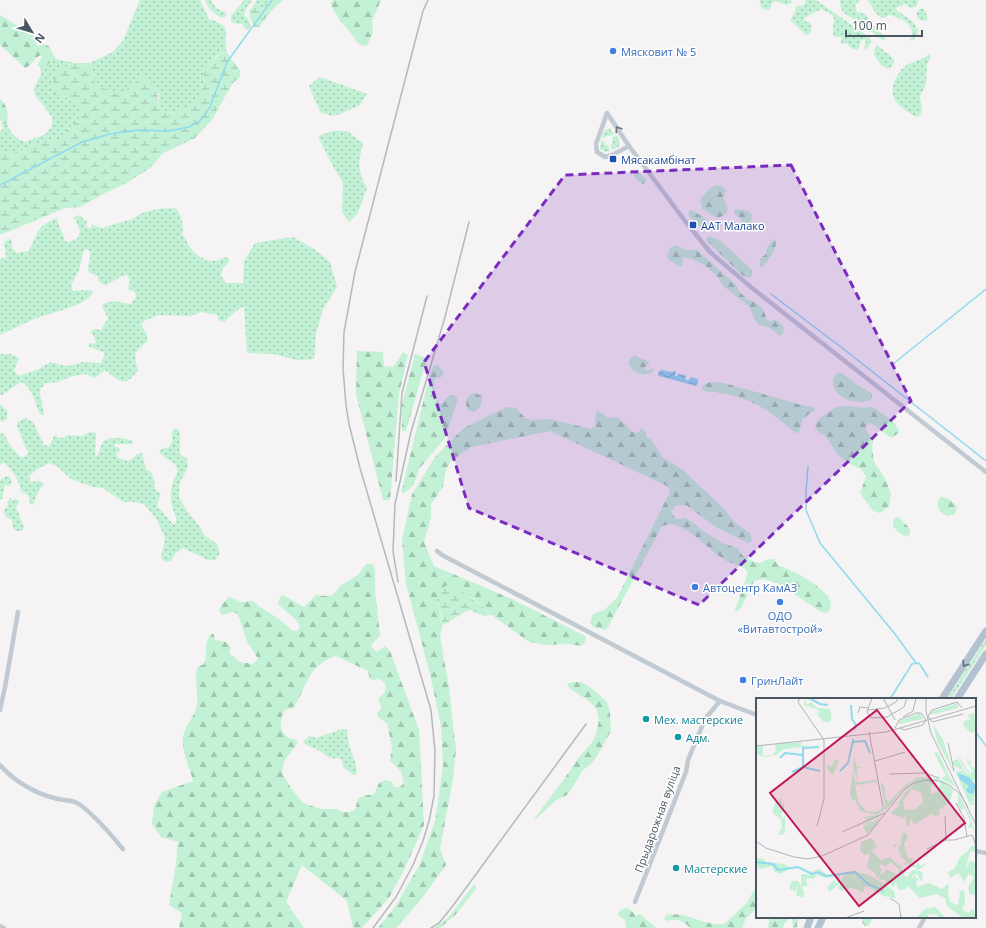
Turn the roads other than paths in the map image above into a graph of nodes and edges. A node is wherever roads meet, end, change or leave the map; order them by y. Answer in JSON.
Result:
{"nodes":[{"id":1,"x":629,"y":146,"type":"junction"},
{"id":2,"x":986,"y":472,"type":"edge"},
{"id":3,"x":437,"y":551,"type":"dead end"},
{"id":4,"x":18,"y":612,"type":"dead end"},
{"id":5,"x":986,"y":632,"type":"edge"},
{"id":6,"x":986,"y":654,"type":"edge"},
{"id":7,"x":943,"y":698,"type":"edge"},
{"id":8,"x":957,"y":698,"type":"edge"},
{"id":9,"x":720,"y":701,"type":"junction"},
{"id":10,"x":0,"y":710,"type":"edge"},
{"id":11,"x":756,"y":715,"type":"edge"},
{"id":12,"x":0,"y":764,"type":"edge"},
{"id":13,"x":123,"y":849,"type":"dead end"},
{"id":14,"x":976,"y":851,"type":"edge"},
{"id":15,"x":986,"y":853,"type":"edge"},
{"id":16,"x":634,"y":902,"type":"dead end"},
{"id":17,"x":811,"y":918,"type":"edge"},
{"id":18,"x":823,"y":918,"type":"edge"},
{"id":19,"x":924,"y":918,"type":"edge"},
{"id":20,"x":0,"y":926,"type":"edge"},
{"id":21,"x":4,"y":928,"type":"edge"},
{"id":22,"x":807,"y":928,"type":"edge"},
{"id":23,"x":818,"y":928,"type":"edge"},
{"id":24,"x":919,"y":928,"type":"edge"}],
"edges":[{"from":1,"to":1,"type":"street","one_way":true},
{"from":1,"to":2,"type":"street"},
{"from":3,"to":9,"type":"street"},
{"from":4,"to":10,"type":"street"},
{"from":5,"to":7,"type":"main road","one_way":true},
{"from":6,"to":8,"type":"main road"},
{"from":9,"to":11,"type":"street"},
{"from":9,"to":16,"type":"street","name":"Прыдарожная вуліца"},
{"from":12,"to":13,"type":"street"},
{"from":14,"to":15,"type":"street"},
{"from":17,"to":22,"type":"main road"},
{"from":18,"to":23,"type":"main road"},
{"from":19,"to":24,"type":"street"},
{"from":20,"to":21,"type":"street"}]}
